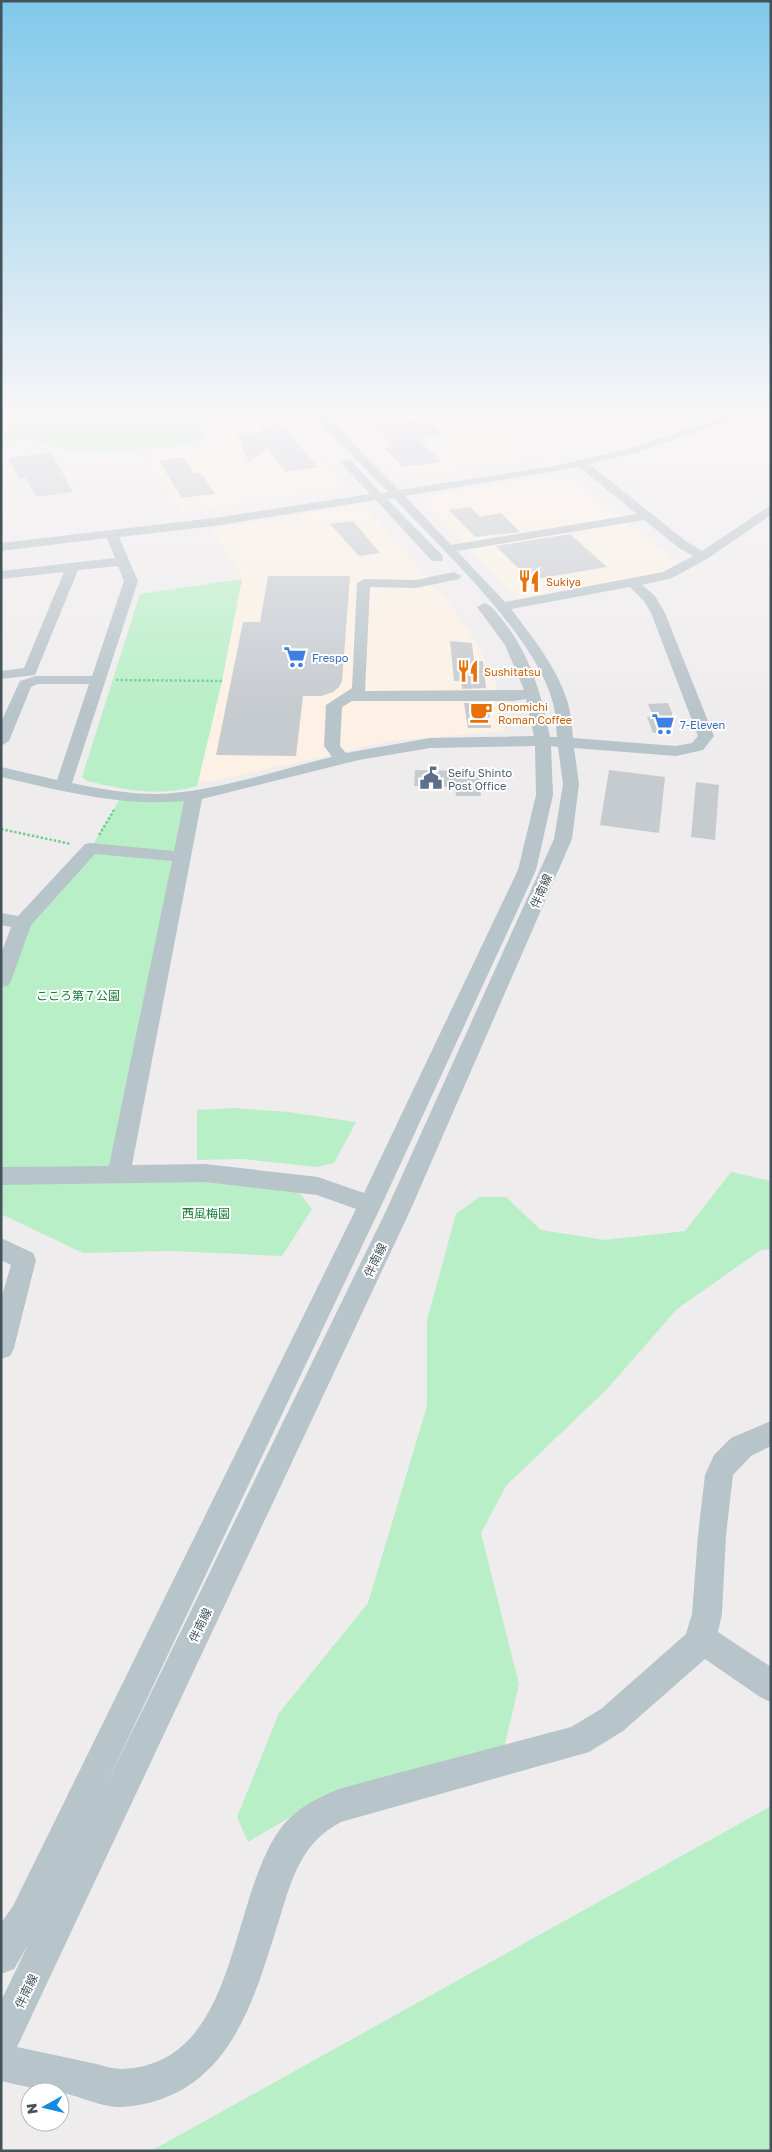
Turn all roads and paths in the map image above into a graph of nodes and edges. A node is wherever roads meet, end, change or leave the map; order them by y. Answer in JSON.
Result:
{"nodes":[{"id":1,"x":258,"y":509,"type":"edge"},
{"id":2,"x":274,"y":509,"type":"edge"},
{"id":3,"x":399,"y":509,"type":"edge"},
{"id":4,"x":404,"y":509,"type":"edge"},
{"id":5,"x":639,"y":509,"type":"edge"},
{"id":6,"x":771,"y":510,"type":"edge"},
{"id":7,"x":647,"y":516,"type":"junction"},
{"id":8,"x":113,"y":535,"type":"junction"},
{"id":9,"x":1,"y":540,"type":"edge"},
{"id":10,"x":1,"y":547,"type":"edge"},
{"id":11,"x":448,"y":549,"type":"junction"},
{"id":12,"x":702,"y":556,"type":"junction"},
{"id":13,"x":124,"y":561,"type":"junction"},
{"id":14,"x":72,"y":568,"type":"junction"},
{"id":15,"x":454,"y":576,"type":"junction"},
{"id":16,"x":2,"y":578,"type":"edge"},
{"id":17,"x":633,"y":583,"type":"junction"},
{"id":18,"x":502,"y":607,"type":"junction"},
{"id":19,"x":1,"y":675,"type":"edge"},
{"id":20,"x":98,"y":680,"type":"junction"},
{"id":21,"x":222,"y":681,"type":"dead end"},
{"id":22,"x":533,"y":693,"type":"junction"},
{"id":23,"x":352,"y":696,"type":"junction"},
{"id":24,"x":1,"y":741,"type":"edge"},
{"id":25,"x":555,"y":741,"type":"junction"},
{"id":26,"x":342,"y":759,"type":"junction"},
{"id":27,"x":1,"y":772,"type":"edge"},
{"id":28,"x":63,"y":786,"type":"junction"},
{"id":29,"x":194,"y":795,"type":"junction"},
{"id":30,"x":121,"y":797,"type":"junction"},
{"id":31,"x":1,"y":829,"type":"edge"},
{"id":32,"x":92,"y":848,"type":"junction"},
{"id":33,"x":184,"y":857,"type":"junction"},
{"id":34,"x":1,"y":919,"type":"edge"},
{"id":35,"x":22,"y":923,"type":"junction"},
{"id":36,"x":1,"y":981,"type":"edge"},
{"id":37,"x":119,"y":1173,"type":"junction"},
{"id":38,"x":1,"y":1176,"type":"edge"},
{"id":39,"x":370,"y":1204,"type":"junction"},
{"id":40,"x":1,"y":1248,"type":"edge"},
{"id":41,"x":1,"y":1348,"type":"edge"},
{"id":42,"x":771,"y":1433,"type":"edge"},
{"id":43,"x":700,"y":1638,"type":"junction"},
{"id":44,"x":771,"y":1686,"type":"edge"},
{"id":45,"x":1,"y":1956,"type":"edge"},
{"id":46,"x":1,"y":2041,"type":"edge"},
{"id":47,"x":1,"y":2062,"type":"edge"}],
"edges":[{"from":1,"to":9,"type":"street"},
{"from":2,"to":8,"type":"street"},
{"from":3,"to":15,"type":"street","name":"伴南線"},
{"from":4,"to":11,"type":"street","name":"伴南線"},
{"from":5,"to":7,"type":"street"},
{"from":6,"to":12,"type":"street"},
{"from":7,"to":11,"type":"street"},
{"from":7,"to":12,"type":"street"},
{"from":8,"to":10,"type":"street"},
{"from":8,"to":13,"type":"street"},
{"from":11,"to":18,"type":"street","name":"伴南線"},
{"from":12,"to":17,"type":"street"},
{"from":13,"to":14,"type":"street"},
{"from":13,"to":20,"type":"street"},
{"from":14,"to":16,"type":"street"},
{"from":14,"to":19,"type":"street"},
{"from":15,"to":22,"type":"street","name":"伴南線"},
{"from":15,"to":23,"type":"street"},
{"from":17,"to":18,"type":"street"},
{"from":17,"to":25,"type":"street"},
{"from":18,"to":25,"type":"street","name":"伴南線"},
{"from":20,"to":21,"type":"path"},
{"from":20,"to":24,"type":"street"},
{"from":20,"to":28,"type":"street"},
{"from":22,"to":23,"type":"street"},
{"from":22,"to":25,"type":"street","name":"伴南線"},
{"from":23,"to":26,"type":"street"},
{"from":25,"to":26,"type":"street"},
{"from":25,"to":39,"type":"street","name":"伴南線"},
{"from":25,"to":46,"type":"street","name":"伴南線"},
{"from":26,"to":29,"type":"street"},
{"from":27,"to":28,"type":"street"},
{"from":28,"to":30,"type":"street"},
{"from":29,"to":30,"type":"street"},
{"from":29,"to":33,"type":"street"},
{"from":30,"to":32,"type":"path"},
{"from":31,"to":32,"type":"path"},
{"from":32,"to":33,"type":"street"},
{"from":32,"to":35,"type":"street"},
{"from":33,"to":37,"type":"street"},
{"from":34,"to":35,"type":"street"},
{"from":35,"to":36,"type":"street"},
{"from":37,"to":38,"type":"street"},
{"from":37,"to":39,"type":"street"},
{"from":39,"to":45,"type":"street","name":"伴南線"},
{"from":40,"to":41,"type":"street"},
{"from":42,"to":43,"type":"street"},
{"from":43,"to":44,"type":"street"},
{"from":43,"to":47,"type":"street"}]}
